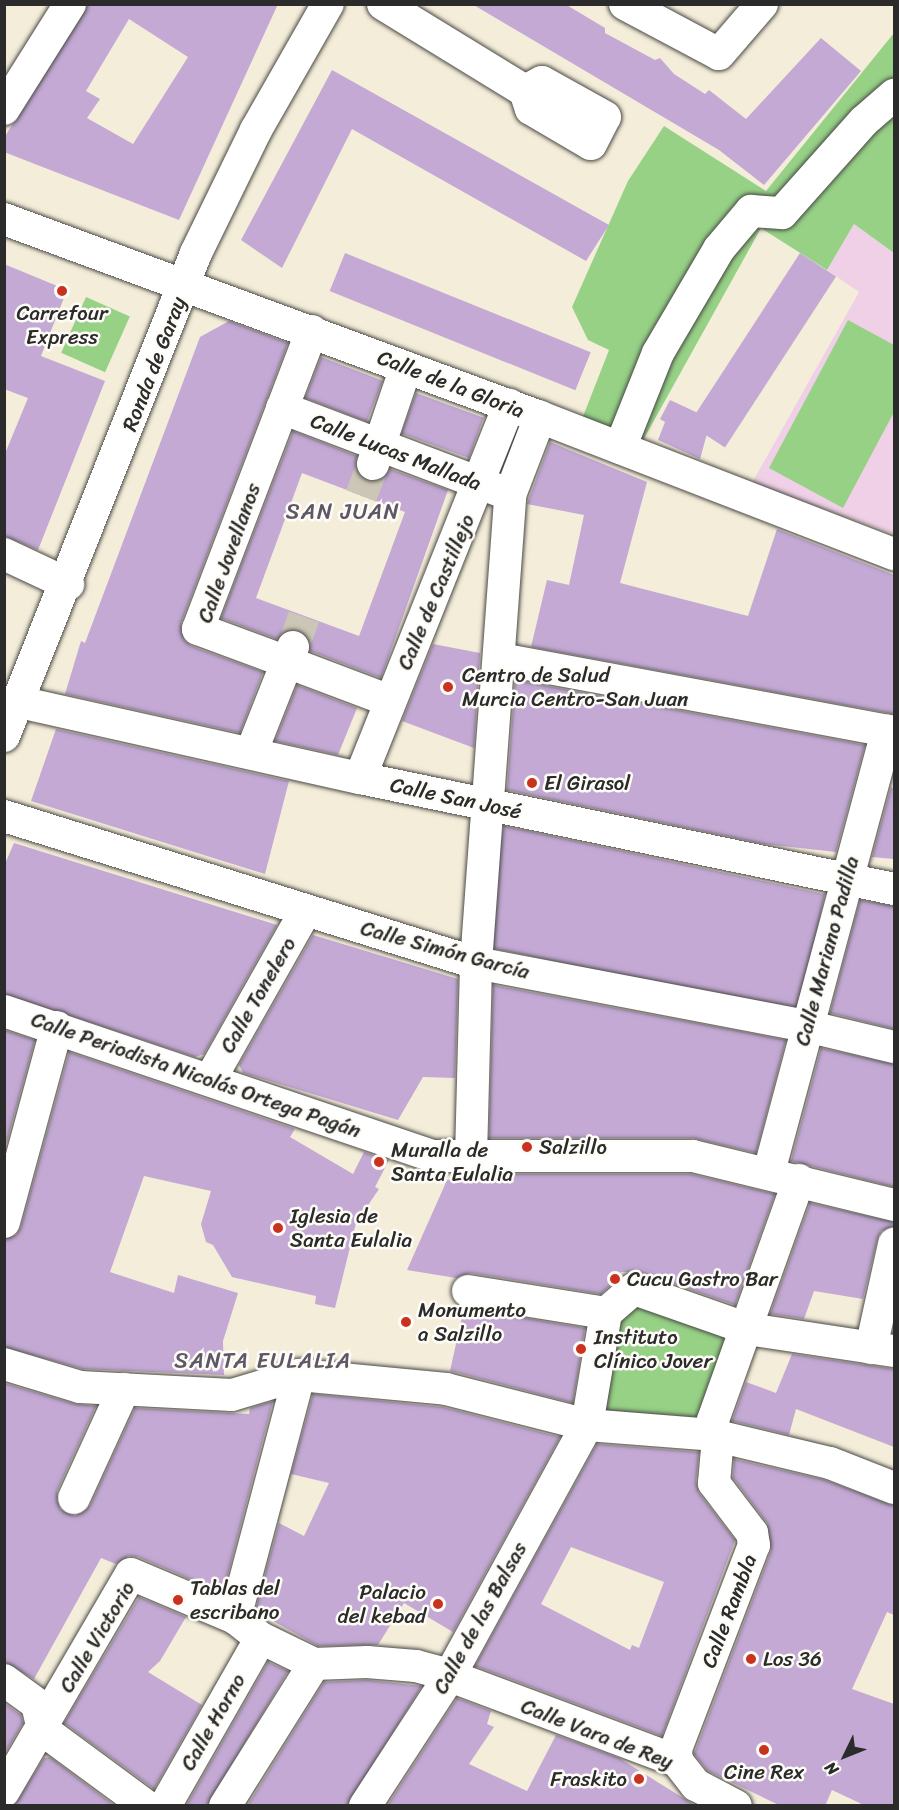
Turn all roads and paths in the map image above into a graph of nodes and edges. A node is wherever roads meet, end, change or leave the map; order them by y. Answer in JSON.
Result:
{"nodes":[{"id":1,"x":70,"y":4,"type":"edge"},
{"id":2,"x":328,"y":4,"type":"edge"},
{"id":3,"x":382,"y":4,"type":"edge"},
{"id":4,"x":625,"y":4,"type":"edge"},
{"id":5,"x":762,"y":4,"type":"edge"},
{"id":6,"x":658,"y":13,"type":"edge"},
{"id":7,"x":525,"y":91,"type":"dead end"},
{"id":8,"x":894,"y":95,"type":"edge"},
{"id":9,"x":4,"y":109,"type":"edge"},
{"id":10,"x":4,"y":219,"type":"edge"},
{"id":11,"x":185,"y":284,"type":"junction"},
{"id":12,"x":312,"y":331,"type":"junction"},
{"id":13,"x":406,"y":367,"type":"junction"},
{"id":14,"x":509,"y":405,"type":"junction"},
{"id":15,"x":282,"y":408,"type":"junction"},
{"id":16,"x":540,"y":417,"type":"junction"},
{"id":17,"x":620,"y":448,"type":"junction"},
{"id":18,"x":376,"y":455,"type":"junction"},
{"id":19,"x":481,"y":483,"type":"junction"},
{"id":20,"x":510,"y":495,"type":"junction"},
{"id":21,"x":4,"y":554,"type":"edge"},
{"id":22,"x":894,"y":554,"type":"edge"},
{"id":23,"x":68,"y":584,"type":"junction"},
{"id":24,"x":290,"y":655,"type":"junction"},
{"id":25,"x":500,"y":659,"type":"junction"},
{"id":26,"x":390,"y":701,"type":"junction"},
{"id":27,"x":19,"y":702,"type":"junction"},
{"id":28,"x":890,"y":732,"type":"edge"},
{"id":29,"x":4,"y":736,"type":"edge"},
{"id":30,"x":251,"y":753,"type":"junction"},
{"id":31,"x":360,"y":778,"type":"junction"},
{"id":32,"x":486,"y":805,"type":"junction"},
{"id":33,"x":4,"y":816,"type":"edge"},
{"id":34,"x":845,"y":880,"type":"junction"},
{"id":35,"x":894,"y":889,"type":"edge"},
{"id":36,"x":305,"y":912,"type":"junction"},
{"id":37,"x":476,"y":963,"type":"junction"},
{"id":38,"x":4,"y":1011,"type":"edge"},
{"id":39,"x":806,"y":1026,"type":"junction"},
{"id":40,"x":57,"y":1027,"type":"junction"},
{"id":41,"x":894,"y":1047,"type":"edge"},
{"id":42,"x":211,"y":1078,"type":"junction"},
{"id":43,"x":471,"y":1157,"type":"junction"},
{"id":44,"x":769,"y":1172,"type":"junction"},
{"id":45,"x":799,"y":1180,"type":"junction"},
{"id":46,"x":894,"y":1205,"type":"edge"},
{"id":47,"x":6,"y":1212,"type":"edge"},
{"id":48,"x":894,"y":1244,"type":"edge"},
{"id":49,"x":468,"y":1291,"type":"dead end"},
{"id":50,"x":606,"y":1313,"type":"junction"},
{"id":51,"x":748,"y":1329,"type":"junction"},
{"id":52,"x":883,"y":1349,"type":"edge"},
{"id":53,"x":4,"y":1364,"type":"edge"},
{"id":54,"x":299,"y":1376,"type":"junction"},
{"id":55,"x":124,"y":1389,"type":"junction"},
{"id":56,"x":587,"y":1425,"type":"junction"},
{"id":57,"x":713,"y":1434,"type":"junction"},
{"id":58,"x":894,"y":1488,"type":"edge"},
{"id":59,"x":74,"y":1498,"type":"dead end"},
{"id":60,"x":235,"y":1618,"type":"junction"},
{"id":61,"x":261,"y":1638,"type":"junction"},
{"id":62,"x":314,"y":1664,"type":"junction"},
{"id":63,"x":449,"y":1677,"type":"junction"},
{"id":64,"x":4,"y":1680,"type":"edge"},
{"id":65,"x":43,"y":1730,"type":"junction"},
{"id":66,"x":677,"y":1761,"type":"junction"},
{"id":67,"x":4,"y":1791,"type":"edge"},
{"id":68,"x":705,"y":1800,"type":"edge"},
{"id":69,"x":146,"y":1806,"type":"edge"},
{"id":70,"x":165,"y":1806,"type":"edge"},
{"id":71,"x":225,"y":1806,"type":"edge"},
{"id":72,"x":365,"y":1806,"type":"edge"},
{"id":73,"x":736,"y":1806,"type":"edge"}],
"edges":[{"from":1,"to":9,"type":"street"},
{"from":2,"to":11,"type":"street","name":"Ronda de Garay"},
{"from":3,"to":7,"type":"street"},
{"from":4,"to":6,"type":"street"},
{"from":5,"to":6,"type":"street"},
{"from":8,"to":17,"type":"street"},
{"from":10,"to":11,"type":"street","name":"Calle de la Gloria"},
{"from":11,"to":12,"type":"street","name":"Calle de la Gloria"},
{"from":11,"to":23,"type":"street","name":"Ronda de Garay"},
{"from":12,"to":13,"type":"street","name":"Calle de la Gloria"},
{"from":12,"to":15,"type":"street","name":"Calle Jovellanos"},
{"from":13,"to":14,"type":"street","name":"Calle de la Gloria"},
{"from":13,"to":18,"type":"street"},
{"from":14,"to":16,"type":"street","name":"Calle de la Gloria"},
{"from":14,"to":19,"type":"street","name":"Calle de Castillejo"},
{"from":15,"to":18,"type":"street","name":"Calle Lucas Mallada"},
{"from":15,"to":24,"type":"street","name":"Calle Jovellanos"},
{"from":16,"to":17,"type":"street","name":"Calle de la Gloria"},
{"from":16,"to":20,"type":"street"},
{"from":17,"to":22,"type":"street","name":"Calle de la Gloria"},
{"from":18,"to":19,"type":"street","name":"Calle Lucas Mallada"},
{"from":19,"to":20,"type":"street","name":"Calle Lucas Mallada"},
{"from":19,"to":26,"type":"street","name":"Calle de Castillejo"},
{"from":20,"to":25,"type":"street"},
{"from":21,"to":23,"type":"street"},
{"from":23,"to":27,"type":"street","name":"Ronda de Garay"},
{"from":24,"to":26,"type":"street"},
{"from":24,"to":30,"type":"street"},
{"from":25,"to":28,"type":"street"},
{"from":25,"to":32,"type":"street"},
{"from":26,"to":31,"type":"street","name":"Calle de Castillejo"},
{"from":27,"to":29,"type":"street","name":"Ronda de Garay"},
{"from":27,"to":30,"type":"street","name":"Calle San José"},
{"from":28,"to":34,"type":"street","name":"Calle Mariano Padilla"},
{"from":30,"to":31,"type":"street","name":"Calle San José"},
{"from":31,"to":32,"type":"street","name":"Calle San José"},
{"from":32,"to":34,"type":"street","name":"Calle San José"},
{"from":32,"to":37,"type":"street"},
{"from":33,"to":36,"type":"street","name":"Calle Simón García"},
{"from":34,"to":35,"type":"street","name":"Calle San José"},
{"from":34,"to":39,"type":"street","name":"Calle Mariano Padilla"},
{"from":36,"to":37,"type":"street","name":"Calle Simón García"},
{"from":36,"to":42,"type":"street","name":"Calle Tonelero"},
{"from":37,"to":39,"type":"street","name":"Calle Simón García"},
{"from":37,"to":43,"type":"street"},
{"from":38,"to":40,"type":"street","name":"Calle Periodista Nicolás Ortega Pagán"},
{"from":39,"to":41,"type":"street","name":"Calle Simón García"},
{"from":39,"to":44,"type":"street","name":"Calle Mariano Padilla"},
{"from":40,"to":42,"type":"street","name":"Calle Periodista Nicolás Ortega Pagán"},
{"from":40,"to":47,"type":"street"},
{"from":42,"to":43,"type":"street","name":"Calle Periodista Nicolás Ortega Pagán"},
{"from":43,"to":44,"type":"street","name":"Calle Periodista Nicolás Ortega Pagán"},
{"from":44,"to":45,"type":"street","name":"Calle Periodista Nicolás Ortega Pagán"},
{"from":45,"to":46,"type":"street","name":"Calle Periodista Nicolás Ortega Pagán"},
{"from":45,"to":51,"type":"street","name":"Calle Rambla"},
{"from":48,"to":52,"type":"street"},
{"from":49,"to":50,"type":"street"},
{"from":50,"to":51,"type":"street"},
{"from":50,"to":56,"type":"street","name":"Calle de las Balsas"},
{"from":51,"to":52,"type":"street"},
{"from":51,"to":57,"type":"street","name":"Calle Rambla"},
{"from":53,"to":55,"type":"street"},
{"from":54,"to":55,"type":"street"},
{"from":54,"to":56,"type":"street"},
{"from":54,"to":60,"type":"street"},
{"from":55,"to":59,"type":"street"},
{"from":56,"to":57,"type":"street"},
{"from":56,"to":63,"type":"street","name":"Calle de las Balsas"},
{"from":57,"to":58,"type":"street"},
{"from":57,"to":66,"type":"street","name":"Calle Rambla"},
{"from":60,"to":61,"type":"street"},
{"from":60,"to":65,"type":"street","name":"Calle Victorio"},
{"from":61,"to":62,"type":"street"},
{"from":61,"to":70,"type":"street","name":"Calle Horno"},
{"from":62,"to":63,"type":"street","name":"Calle Vara de Rey"},
{"from":62,"to":71,"type":"street"},
{"from":63,"to":66,"type":"street","name":"Calle Vara de Rey"},
{"from":63,"to":72,"type":"street","name":"Calle de las Balsas"},
{"from":64,"to":65,"type":"street"},
{"from":65,"to":67,"type":"street","name":"Calle Victorio"},
{"from":65,"to":69,"type":"street"},
{"from":66,"to":68,"type":"street","name":"Calle Vara de Rey"},
{"from":68,"to":73,"type":"street","name":"Calle Vara de Rey"}]}
